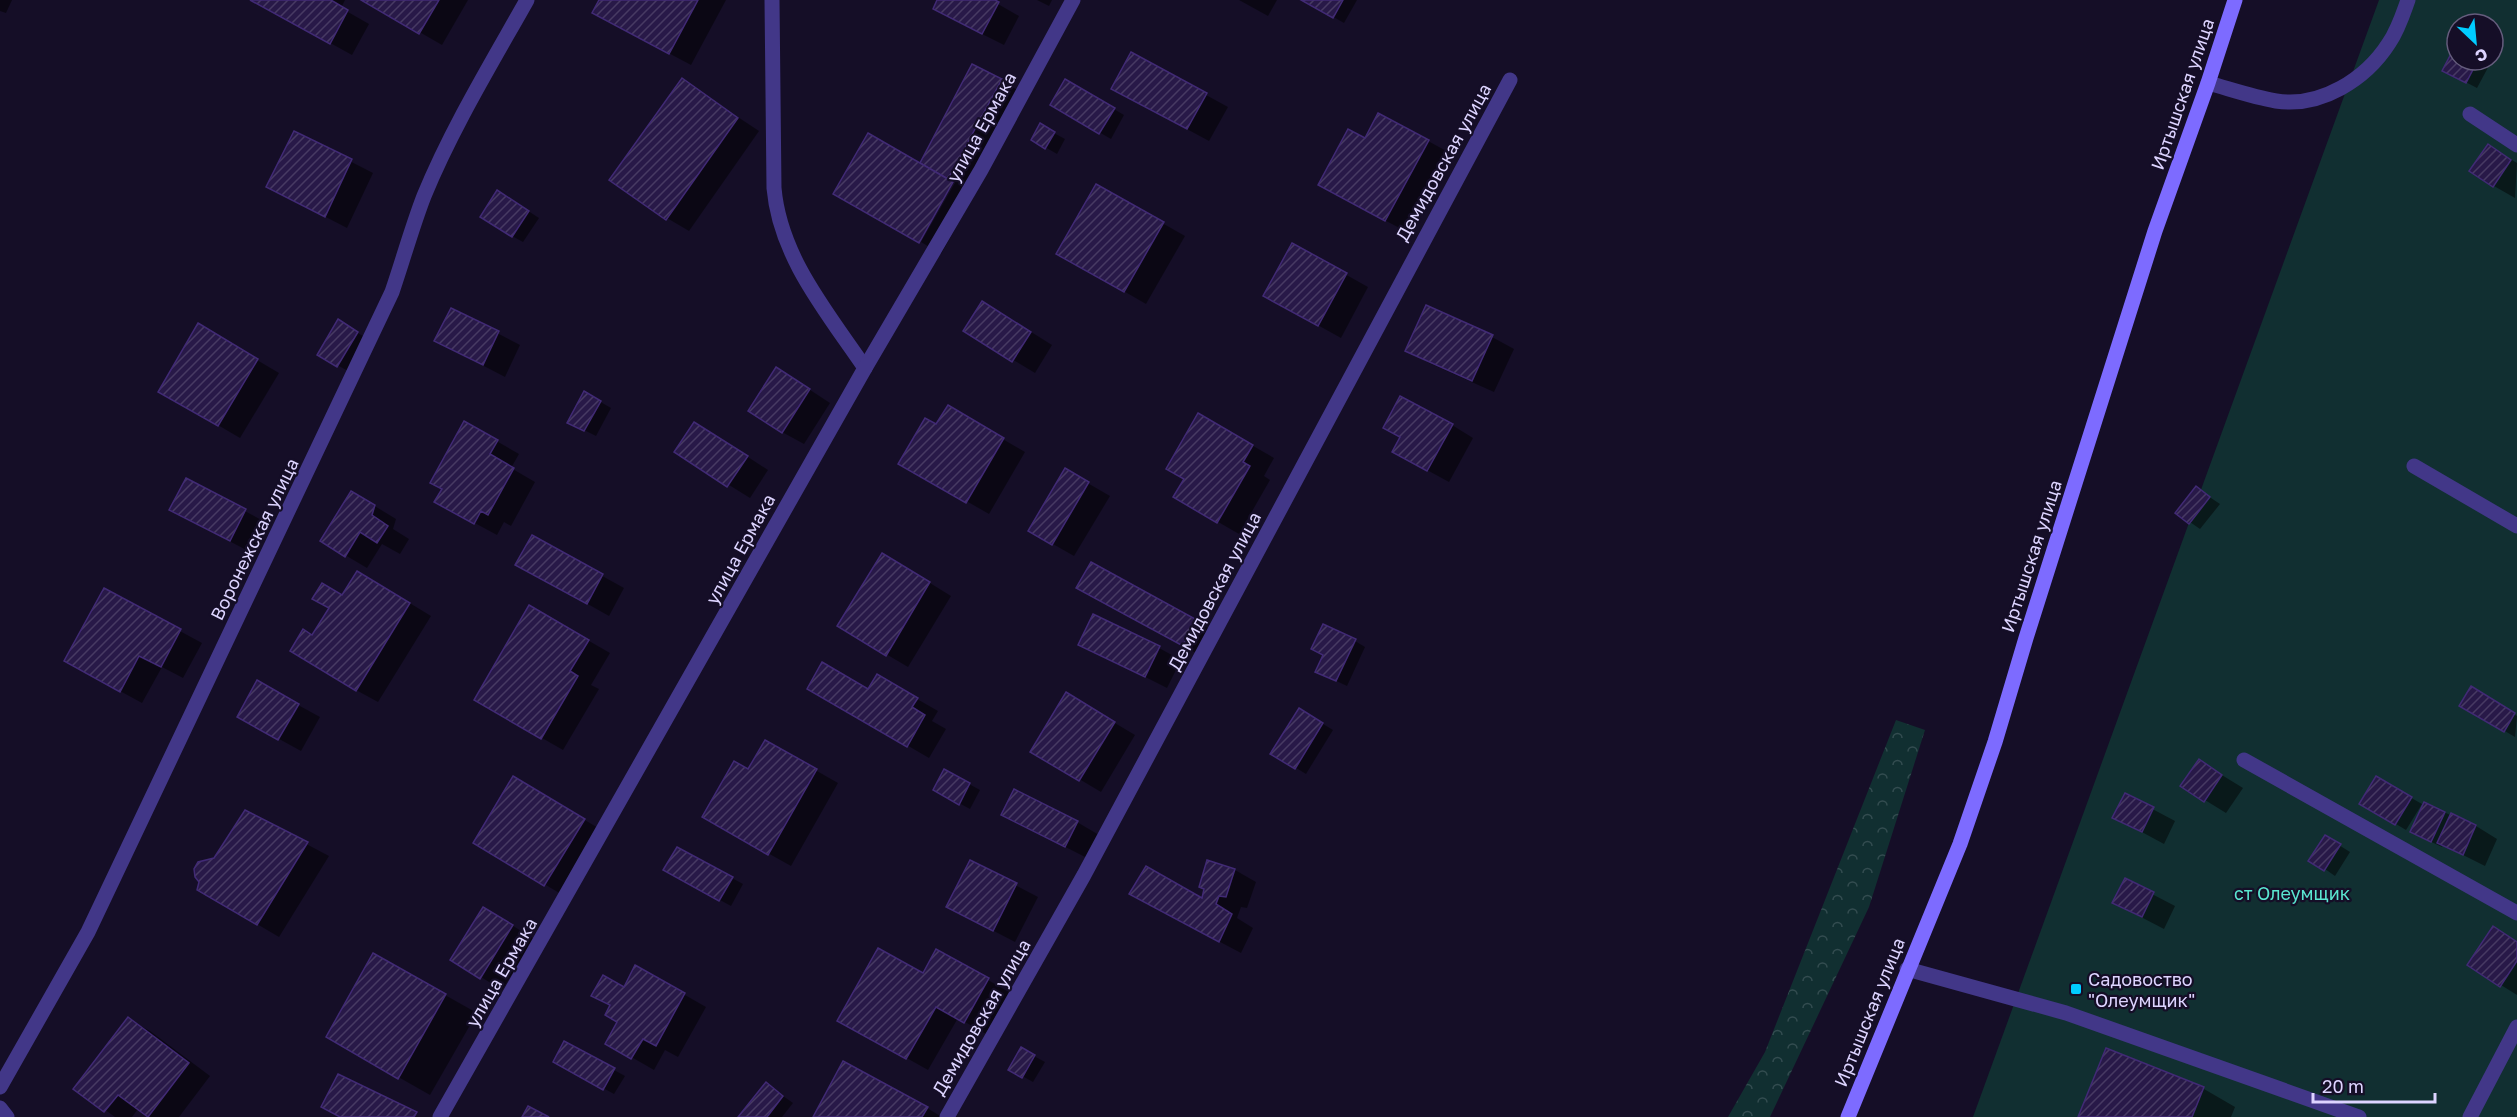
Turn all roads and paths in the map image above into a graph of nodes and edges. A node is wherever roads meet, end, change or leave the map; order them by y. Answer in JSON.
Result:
{"nodes":[{"id":1,"x":527,"y":0,"type":"edge"},
{"id":2,"x":771,"y":0,"type":"edge"},
{"id":3,"x":1073,"y":0,"type":"edge"},
{"id":4,"x":2235,"y":0,"type":"edge"},
{"id":5,"x":2408,"y":0,"type":"edge"},
{"id":6,"x":1510,"y":80,"type":"dead end"},
{"id":7,"x":2208,"y":83,"type":"junction"},
{"id":8,"x":2470,"y":114,"type":"dead end"},
{"id":9,"x":2517,"y":145,"type":"edge"},
{"id":10,"x":865,"y":368,"type":"junction"},
{"id":11,"x":2414,"y":466,"type":"dead end"},
{"id":12,"x":2517,"y":526,"type":"edge"},
{"id":13,"x":2244,"y":759,"type":"dead end"},
{"id":14,"x":2517,"y":913,"type":"edge"},
{"id":15,"x":1907,"y":969,"type":"junction"},
{"id":16,"x":2517,"y":1028,"type":"edge"},
{"id":17,"x":0,"y":1087,"type":"edge"},
{"id":18,"x":0,"y":1108,"type":"edge"},
{"id":19,"x":7,"y":1117,"type":"edge"},
{"id":20,"x":440,"y":1117,"type":"edge"},
{"id":21,"x":947,"y":1117,"type":"edge"},
{"id":22,"x":1848,"y":1117,"type":"edge"},
{"id":23,"x":2359,"y":1117,"type":"edge"},
{"id":24,"x":2470,"y":1117,"type":"edge"}],
"edges":[{"from":1,"to":17,"type":"street","name":"Воронежская улица"},
{"from":2,"to":10,"type":"street"},
{"from":3,"to":10,"type":"street","name":"улица Ермака"},
{"from":4,"to":7,"type":"main road","name":"Иртышская улица"},
{"from":5,"to":7,"type":"street"},
{"from":6,"to":21,"type":"street","name":"Демидовская улица"},
{"from":7,"to":15,"type":"main road","name":"Иртышская улица"},
{"from":8,"to":9,"type":"street"},
{"from":10,"to":20,"type":"street","name":"улица Ермака"},
{"from":11,"to":12,"type":"street"},
{"from":13,"to":14,"type":"street"},
{"from":15,"to":22,"type":"main road","name":"Иртышская улица"},
{"from":15,"to":23,"type":"street"},
{"from":16,"to":24,"type":"street"},
{"from":18,"to":19,"type":"street"}]}
